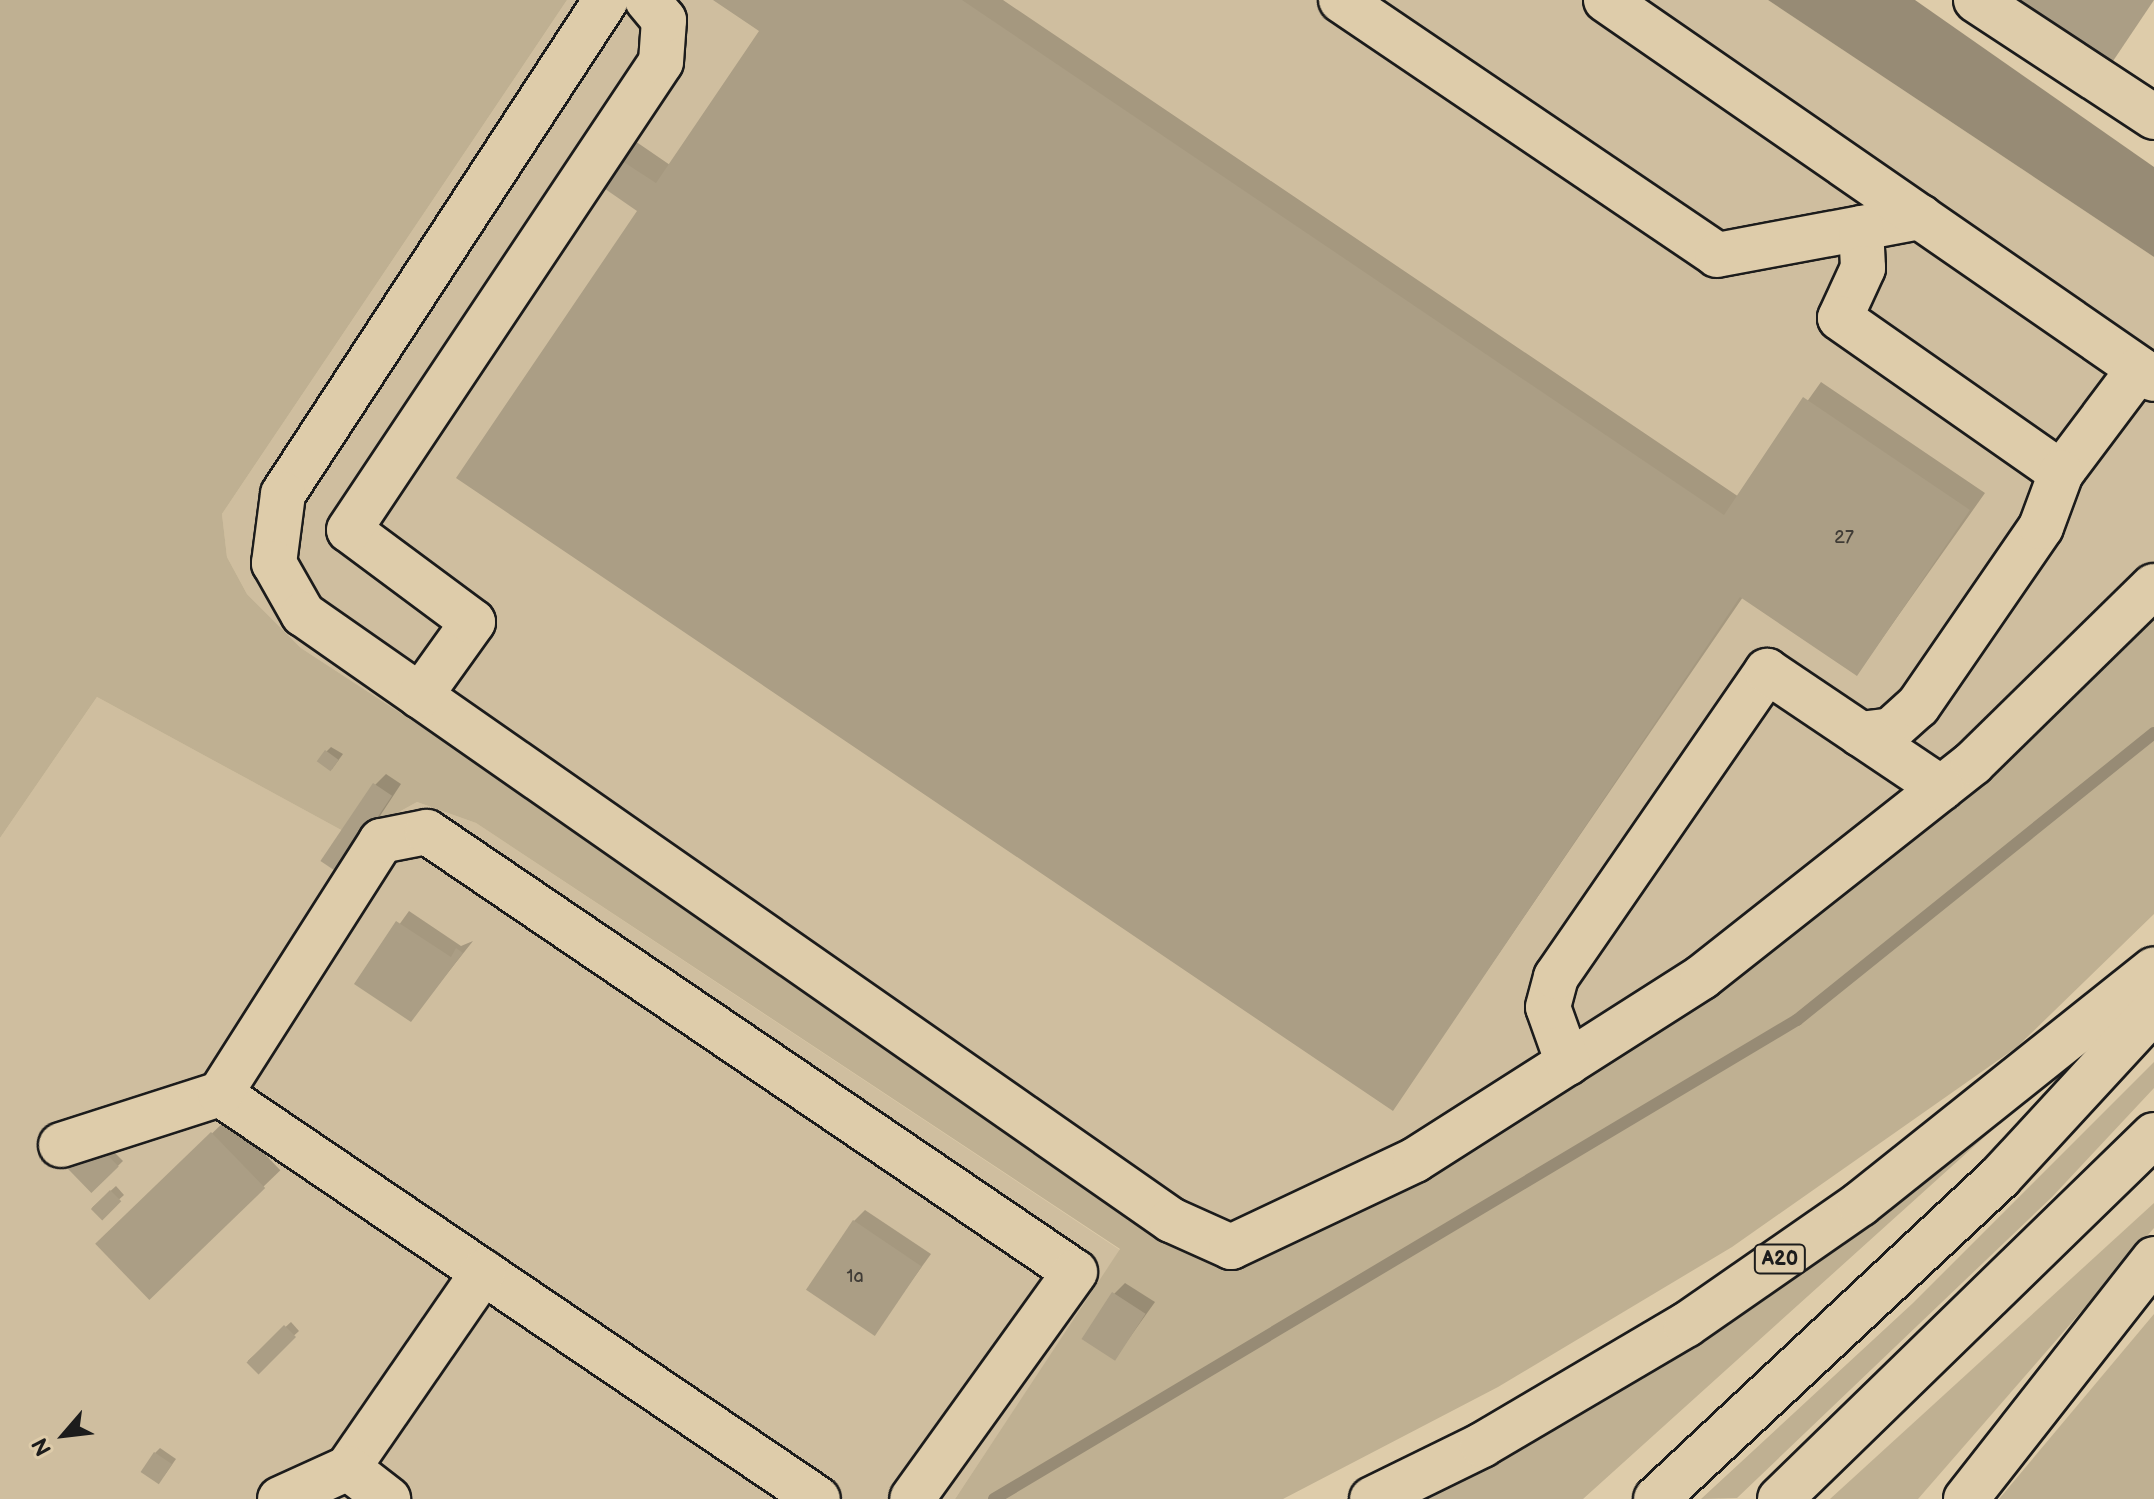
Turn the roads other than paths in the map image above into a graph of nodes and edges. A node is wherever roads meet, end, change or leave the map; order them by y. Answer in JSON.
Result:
{"nodes":[{"id":1,"x":606,"y":0,"type":"edge"},
{"id":2,"x":647,"y":0,"type":"edge"},
{"id":3,"x":1341,"y":0,"type":"edge"},
{"id":4,"x":1606,"y":0,"type":"edge"},
{"id":5,"x":1976,"y":0,"type":"edge"},
{"id":6,"x":2154,"y":117,"type":"edge"},
{"id":7,"x":1920,"y":217,"type":"junction"},
{"id":8,"x":1861,"y":228,"type":"junction"},
{"id":9,"x":2147,"y":374,"type":"edge"},
{"id":10,"x":2061,"y":473,"type":"junction"},
{"id":11,"x":2154,"y":586,"type":"edge"},
{"id":12,"x":420,"y":696,"type":"junction"},
{"id":13,"x":1860,"y":734,"type":"junction"},
{"id":14,"x":1941,"y":788,"type":"junction"},
{"id":15,"x":2154,"y":969,"type":"edge"},
{"id":16,"x":2154,"y":1010,"type":"edge"},
{"id":17,"x":1568,"y":1063,"type":"junction"},
{"id":18,"x":220,"y":1094,"type":"junction"},
{"id":19,"x":2154,"y":1135,"type":"edge"},
{"id":20,"x":61,"y":1145,"type":"dead end"},
{"id":21,"x":2154,"y":1259,"type":"edge"},
{"id":22,"x":483,"y":1272,"type":"junction"},
{"id":23,"x":348,"y":1468,"type":"junction"},
{"id":24,"x":280,"y":1499,"type":"edge"},
{"id":25,"x":388,"y":1499,"type":"edge"},
{"id":26,"x":818,"y":1499,"type":"edge"},
{"id":27,"x":912,"y":1499,"type":"edge"},
{"id":28,"x":1372,"y":1499,"type":"edge"},
{"id":29,"x":1656,"y":1499,"type":"edge"},
{"id":30,"x":1780,"y":1499,"type":"edge"},
{"id":31,"x":1966,"y":1499,"type":"edge"}],
"edges":[{"from":1,"to":12,"type":"main road"},
{"from":2,"to":12,"type":"main road"},
{"from":3,"to":8,"type":"main road"},
{"from":4,"to":7,"type":"main road"},
{"from":5,"to":6,"type":"main road"},
{"from":7,"to":8,"type":"main road"},
{"from":7,"to":9,"type":"main road"},
{"from":8,"to":10,"type":"main road"},
{"from":9,"to":10,"type":"main road"},
{"from":10,"to":13,"type":"main road"},
{"from":11,"to":14,"type":"main road"},
{"from":12,"to":17,"type":"main road"},
{"from":13,"to":14,"type":"main road"},
{"from":13,"to":17,"type":"main road"},
{"from":14,"to":17,"type":"main road"},
{"from":15,"to":28,"type":"main road","number":"A20"},
{"from":16,"to":29,"type":"main road"},
{"from":18,"to":20,"type":"main road"},
{"from":18,"to":22,"type":"main road"},
{"from":18,"to":27,"type":"main road"},
{"from":19,"to":30,"type":"main road"},
{"from":21,"to":31,"type":"main road"},
{"from":22,"to":23,"type":"main road"},
{"from":22,"to":26,"type":"main road"},
{"from":23,"to":24,"type":"main road"},
{"from":23,"to":25,"type":"main road"}]}
